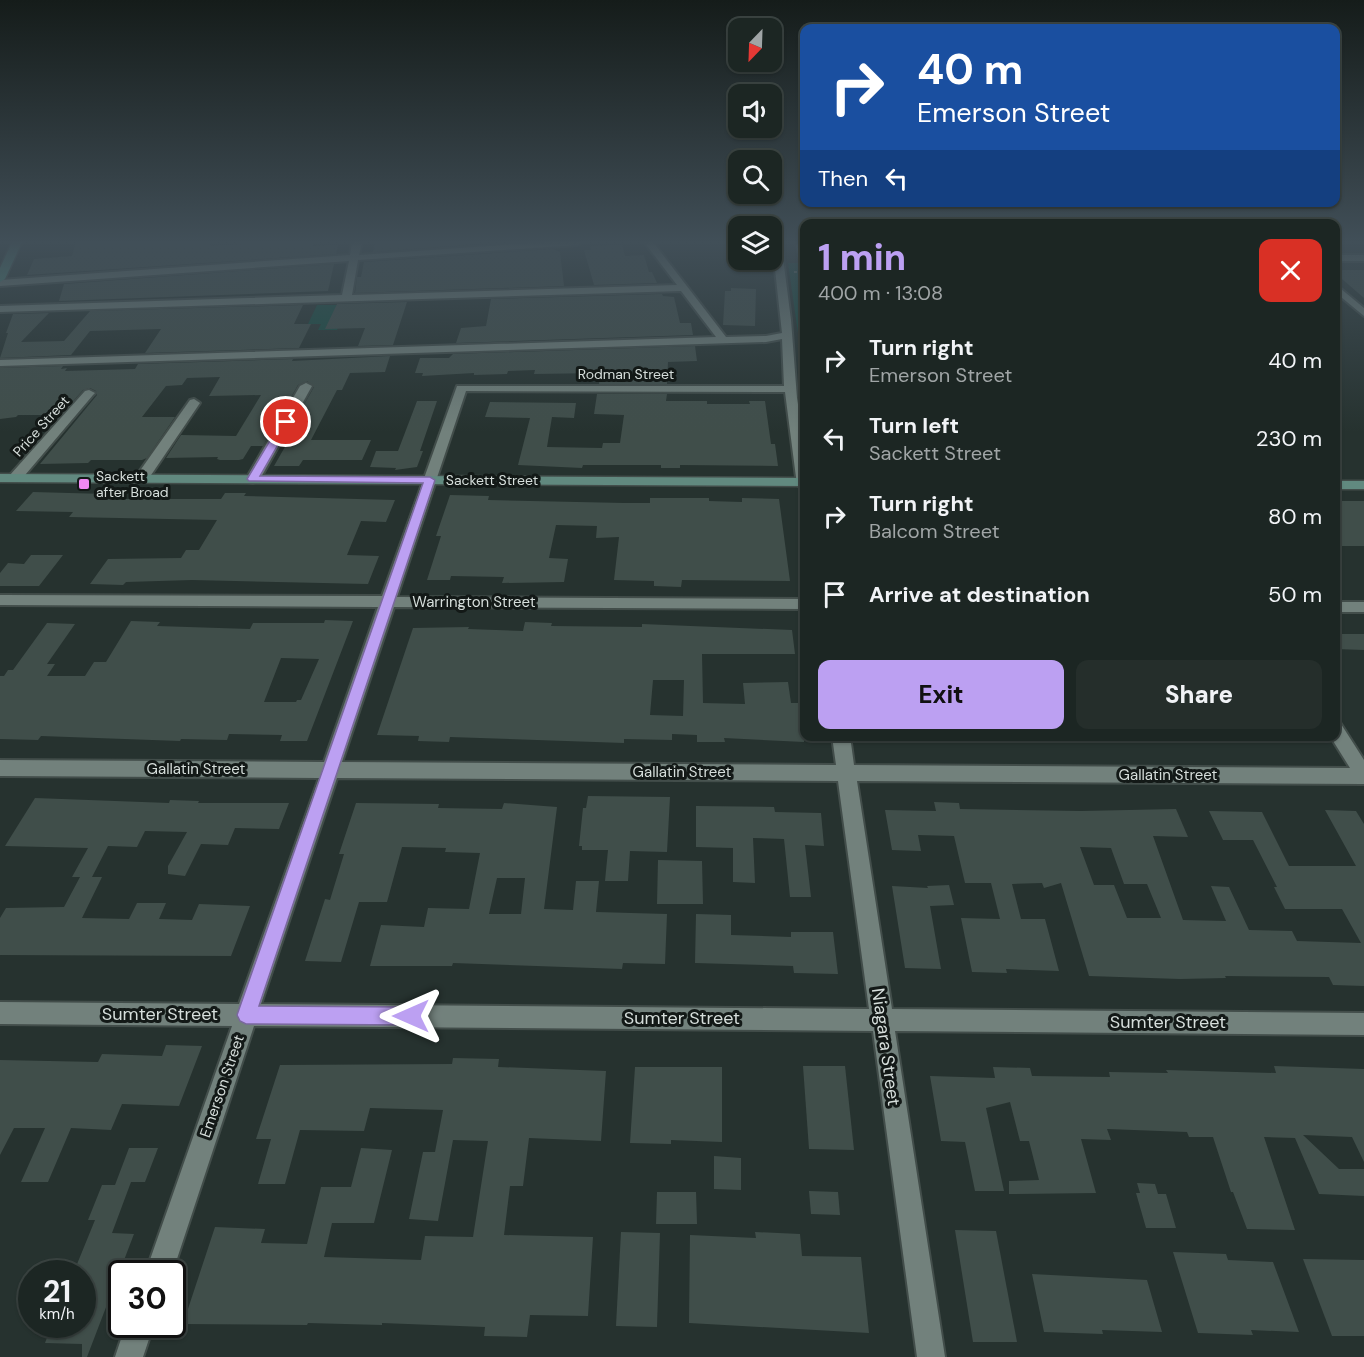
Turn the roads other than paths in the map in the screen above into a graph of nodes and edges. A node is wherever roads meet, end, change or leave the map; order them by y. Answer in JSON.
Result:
{"nodes":[{"id":1,"x":127,"y":305,"type":"edge"},
{"id":2,"x":696,"y":305,"type":"edge"},
{"id":3,"x":783,"y":305,"type":"edge"},
{"id":4,"x":0,"y":309,"type":"edge"},
{"id":5,"x":786,"y":335,"type":"junction"},
{"id":6,"x":723,"y":340,"type":"junction"},
{"id":7,"x":0,"y":363,"type":"edge"},
{"id":8,"x":306,"y":386,"type":"dead end"},
{"id":9,"x":461,"y":388,"type":"joint"},
{"id":10,"x":89,"y":393,"type":"dead end"},
{"id":11,"x":791,"y":394,"type":"junction"},
{"id":12,"x":194,"y":404,"type":"dead end"},
{"id":13,"x":800,"y":456,"type":"edge"},
{"id":14,"x":0,"y":478,"type":"edge"},
{"id":15,"x":15,"y":478,"type":"junction"},
{"id":16,"x":142,"y":478,"type":"junction"},
{"id":17,"x":253,"y":479,"type":"junction"},
{"id":18,"x":430,"y":480,"type":"junction"},
{"id":19,"x":800,"y":483,"type":"edge"},
{"id":20,"x":1340,"y":485,"type":"edge"},
{"id":21,"x":1364,"y":485,"type":"edge"},
{"id":22,"x":0,"y":600,"type":"edge"},
{"id":23,"x":388,"y":602,"type":"junction"},
{"id":24,"x":800,"y":604,"type":"edge"},
{"id":25,"x":1340,"y":607,"type":"edge"},
{"id":26,"x":1364,"y":607,"type":"edge"},
{"id":27,"x":1340,"y":737,"type":"edge"},
{"id":28,"x":842,"y":741,"type":"edge"},
{"id":29,"x":0,"y":768,"type":"edge"},
{"id":30,"x":330,"y":770,"type":"junction"},
{"id":31,"x":846,"y":773,"type":"junction"},
{"id":32,"x":1364,"y":776,"type":"edge"},
{"id":33,"x":0,"y":1013,"type":"edge"},
{"id":34,"x":246,"y":1015,"type":"junction"},
{"id":35,"x":882,"y":1020,"type":"junction"},
{"id":36,"x":1364,"y":1024,"type":"edge"},
{"id":37,"x":163,"y":1260,"type":"edge"},
{"id":38,"x":135,"y":1338,"type":"edge"},
{"id":39,"x":129,"y":1357,"type":"edge"},
{"id":40,"x":931,"y":1357,"type":"edge"}],
"edges":[{"from":1,"to":4,"type":"street"},
{"from":2,"to":6,"type":"street"},
{"from":3,"to":5,"type":"street"},
{"from":5,"to":6,"type":"street"},
{"from":5,"to":11,"type":"street"},
{"from":6,"to":7,"type":"street"},
{"from":8,"to":17,"type":"street"},
{"from":9,"to":11,"type":"street","name":"Rodman Street"},
{"from":9,"to":18,"type":"street","name":"Emerson Street"},
{"from":10,"to":15,"type":"street","name":"Price Street"},
{"from":11,"to":13,"type":"street"},
{"from":12,"to":16,"type":"street"},
{"from":14,"to":15,"type":"street","name":"Sackett Street"},
{"from":15,"to":16,"type":"street","name":"Sackett Street"},
{"from":16,"to":17,"type":"street","name":"Sackett Street"},
{"from":17,"to":18,"type":"street","name":"Sackett Street"},
{"from":18,"to":19,"type":"street","name":"Sackett Street"},
{"from":18,"to":23,"type":"street","name":"Emerson Street"},
{"from":20,"to":21,"type":"street"},
{"from":22,"to":23,"type":"street","name":"Warrington Street"},
{"from":23,"to":24,"type":"street","name":"Warrington Street"},
{"from":23,"to":30,"type":"street","name":"Emerson Street"},
{"from":25,"to":26,"type":"street"},
{"from":27,"to":32,"type":"street"},
{"from":28,"to":31,"type":"street","name":"Niagara Street"},
{"from":29,"to":30,"type":"street","name":"Gallatin Street"},
{"from":30,"to":31,"type":"street","name":"Gallatin Street"},
{"from":30,"to":34,"type":"street","name":"Emerson Street"},
{"from":31,"to":32,"type":"street","name":"Gallatin Street"},
{"from":31,"to":35,"type":"street","name":"Niagara Street"},
{"from":33,"to":34,"type":"street","name":"Sumter Street"},
{"from":34,"to":35,"type":"street","name":"Sumter Street"},
{"from":34,"to":37,"type":"street","name":"Emerson Street"},
{"from":35,"to":36,"type":"street","name":"Sumter Street"},
{"from":35,"to":40,"type":"street","name":"Niagara Street"},
{"from":38,"to":39,"type":"street"}]}
